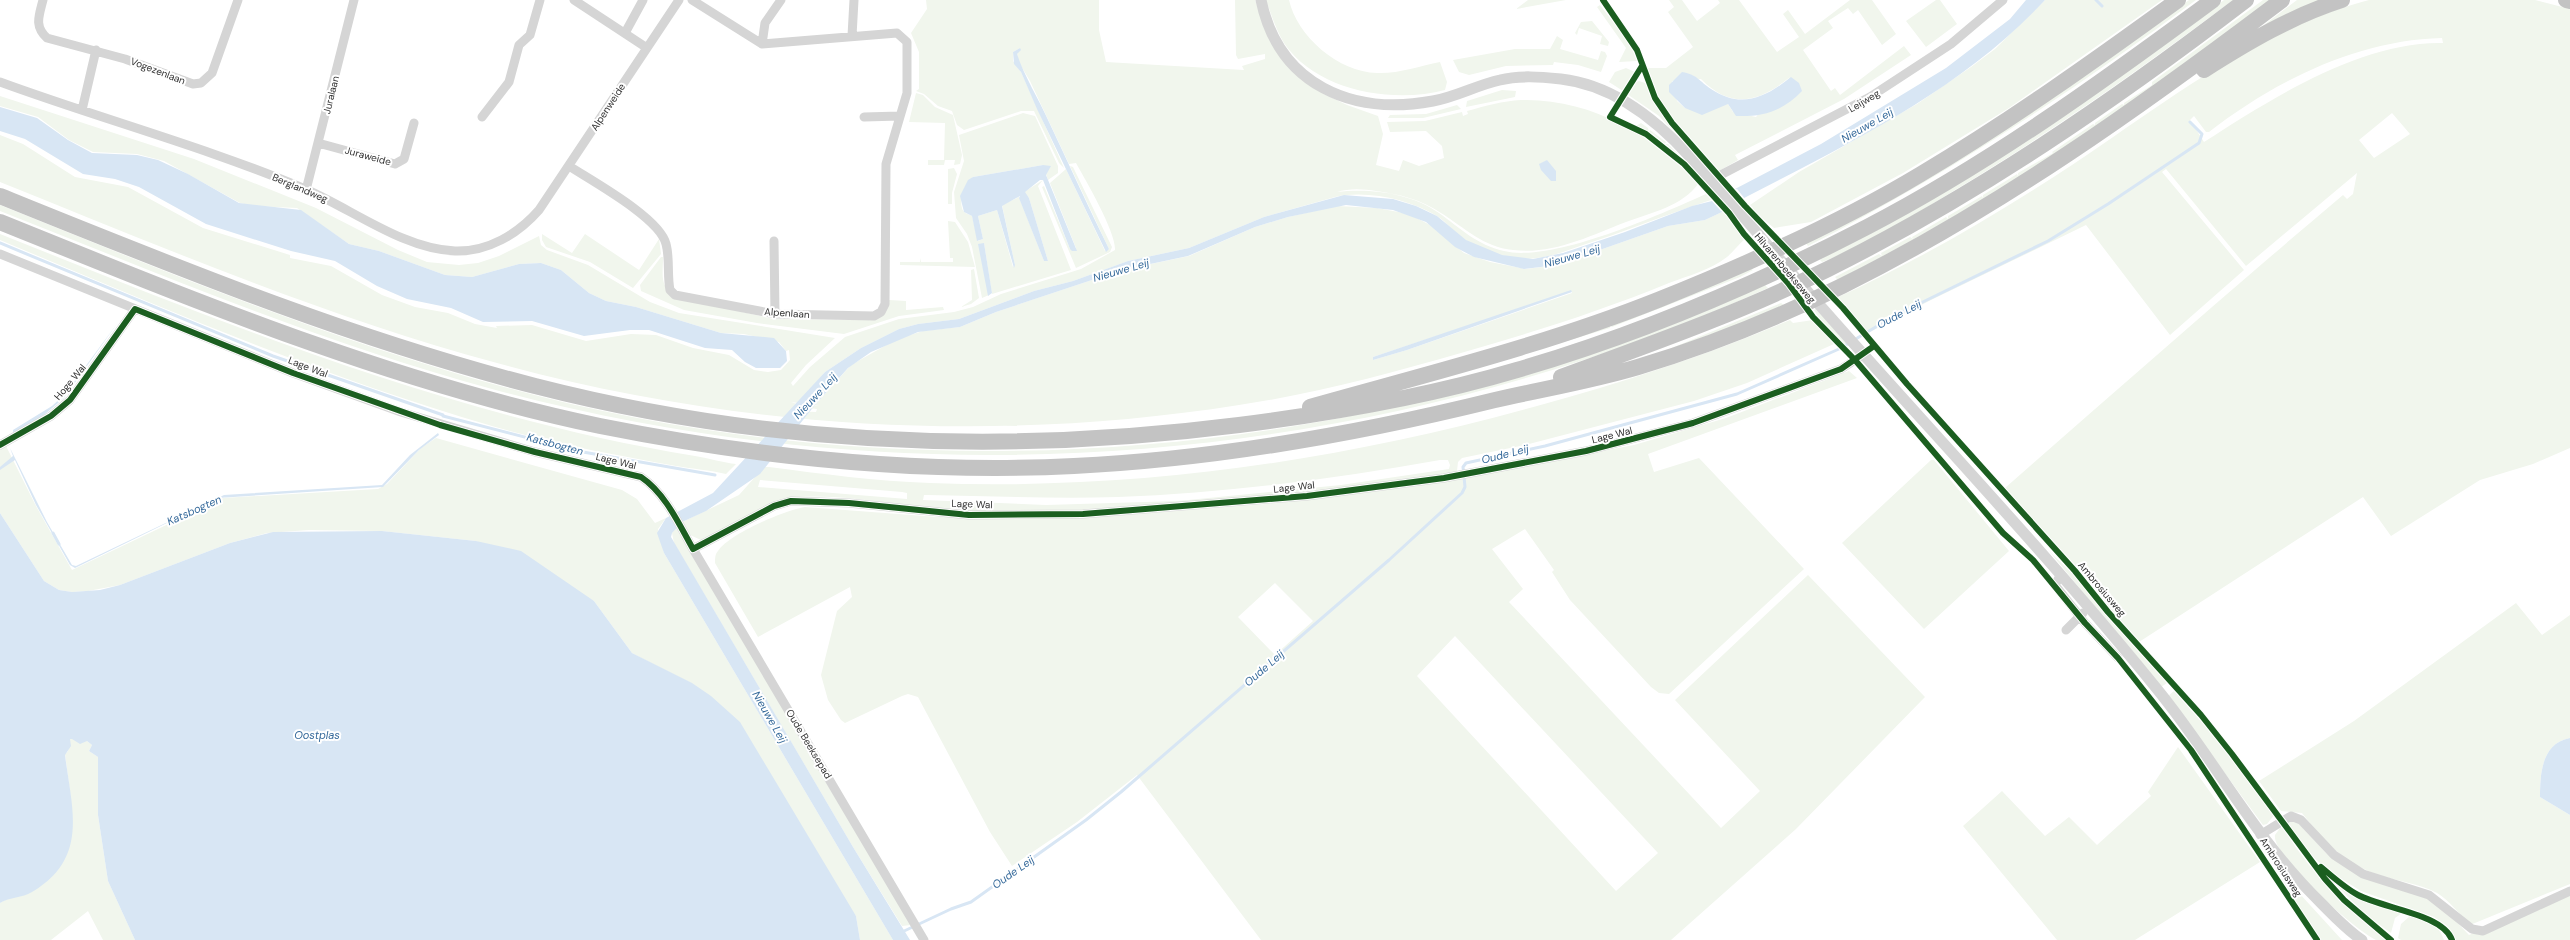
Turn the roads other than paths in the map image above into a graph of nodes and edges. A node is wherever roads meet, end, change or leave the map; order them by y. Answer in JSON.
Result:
{"nodes":[{"id":1,"x":43,"y":0,"type":"edge"},
{"id":2,"x":238,"y":0,"type":"edge"},
{"id":3,"x":354,"y":0,"type":"edge"},
{"id":4,"x":540,"y":0,"type":"edge"},
{"id":5,"x":574,"y":0,"type":"edge"},
{"id":6,"x":643,"y":0,"type":"edge"},
{"id":7,"x":679,"y":0,"type":"edge"},
{"id":8,"x":692,"y":0,"type":"edge"},
{"id":9,"x":781,"y":0,"type":"edge"},
{"id":10,"x":854,"y":0,"type":"edge"},
{"id":11,"x":1261,"y":0,"type":"edge"},
{"id":12,"x":2003,"y":0,"type":"edge"},
{"id":13,"x":2178,"y":0,"type":"edge"},
{"id":14,"x":2213,"y":0,"type":"edge"},
{"id":15,"x":2246,"y":0,"type":"edge"},
{"id":16,"x":2282,"y":0,"type":"edge"},
{"id":17,"x":2342,"y":0,"type":"edge"},
{"id":18,"x":2566,"y":0,"type":"edge"},
{"id":19,"x":2570,"y":1,"type":"edge"},
{"id":20,"x":625,"y":33,"type":"junction"},
{"id":21,"x":852,"y":36,"type":"junction"},
{"id":22,"x":762,"y":44,"type":"junction"},
{"id":23,"x":647,"y":48,"type":"junction"},
{"id":24,"x":96,"y":50,"type":"junction"},
{"id":25,"x":0,"y":82,"type":"edge"},
{"id":26,"x":2157,"y":92,"type":"junction"},
{"id":27,"x":82,"y":110,"type":"junction"},
{"id":28,"x":900,"y":116,"type":"junction"},
{"id":29,"x":482,"y":117,"type":"dead end"},
{"id":30,"x":864,"y":117,"type":"dead end"},
{"id":31,"x":414,"y":123,"type":"dead end"},
{"id":32,"x":318,"y":143,"type":"junction"},
{"id":33,"x":569,"y":166,"type":"junction"},
{"id":34,"x":1714,"y":184,"type":"junction"},
{"id":35,"x":306,"y":190,"type":"junction"},
{"id":36,"x":0,"y":196,"type":"edge"},
{"id":37,"x":0,"y":222,"type":"edge"},
{"id":38,"x":774,"y":241,"type":"dead end"},
{"id":39,"x":0,"y":254,"type":"edge"},
{"id":40,"x":135,"y":309,"type":"junction"},
{"id":41,"x":775,"y":314,"type":"junction"},
{"id":42,"x":1864,"y":354,"type":"junction"},
{"id":43,"x":1501,"y":399,"type":"junction"},
{"id":44,"x":1255,"y":423,"type":"junction"},
{"id":45,"x":0,"y":445,"type":"edge"},
{"id":46,"x":694,"y":549,"type":"junction"},
{"id":47,"x":2060,"y":576,"type":"junction"},
{"id":48,"x":2088,"y":608,"type":"junction"},
{"id":49,"x":2080,"y":616,"type":"junction"},
{"id":50,"x":2066,"y":630,"type":"dead end"},
{"id":51,"x":2118,"y":658,"type":"dead end"},
{"id":52,"x":2260,"y":835,"type":"junction"},
{"id":53,"x":2570,"y":891,"type":"edge"},
{"id":54,"x":2353,"y":936,"type":"edge"},
{"id":55,"x":924,"y":940,"type":"edge"},
{"id":56,"x":2362,"y":940,"type":"edge"}],
"edges":[{"from":1,"to":24,"type":"street","name":"Vogezenlaan"},
{"from":2,"to":24,"type":"street","name":"Vogezenlaan"},
{"from":3,"to":32,"type":"street","name":"Juralaan"},
{"from":4,"to":29,"type":"street"},
{"from":5,"to":20,"type":"street"},
{"from":6,"to":20,"type":"street"},
{"from":7,"to":23,"type":"street"},
{"from":8,"to":22,"type":"street"},
{"from":9,"to":22,"type":"street"},
{"from":10,"to":21,"type":"street"},
{"from":11,"to":34,"type":"street","name":"Hilvarenbeekseweg"},
{"from":12,"to":34,"type":"street","name":"Leijweg"},
{"from":13,"to":44,"type":"highway"},
{"from":14,"to":44,"type":"highway"},
{"from":15,"to":43,"type":"highway"},
{"from":16,"to":26,"type":"highway"},
{"from":17,"to":26,"type":"highway"},
{"from":18,"to":19,"type":"highway"},
{"from":20,"to":23,"type":"street"},
{"from":21,"to":22,"type":"street","name":"Alpenlaan"},
{"from":21,"to":28,"type":"street","name":"Alpenlaan"},
{"from":23,"to":33,"type":"street","name":"Alpenweide"},
{"from":24,"to":27,"type":"street"},
{"from":25,"to":27,"type":"street","name":"Berglandweg"},
{"from":26,"to":43,"type":"highway"},
{"from":27,"to":35,"type":"street","name":"Berglandweg"},
{"from":28,"to":30,"type":"street"},
{"from":28,"to":41,"type":"street","name":"Alpenlaan"},
{"from":31,"to":32,"type":"street","name":"Juraweide"},
{"from":32,"to":35,"type":"street","name":"Juralaan"},
{"from":33,"to":35,"type":"street","name":"Berglandweg"},
{"from":33,"to":41,"type":"street","name":"Alpenlaan"},
{"from":34,"to":42,"type":"street","name":"Hilvarenbeekseweg"},
{"from":36,"to":44,"type":"highway"},
{"from":37,"to":43,"type":"highway"},
{"from":38,"to":41,"type":"street"},
{"from":39,"to":40,"type":"street","name":"Lage Wal"},
{"from":40,"to":45,"type":"street","name":"Hoge Wal"},
{"from":40,"to":46,"type":"street","name":"Lage Wal"},
{"from":42,"to":46,"type":"street","name":"Lage Wal"},
{"from":42,"to":47,"type":"street","name":"Ambrosiusweg"},
{"from":46,"to":55,"type":"street","name":"Oude Beeksepad"},
{"from":47,"to":48,"type":"street","name":"Ambrosiusweg"},
{"from":47,"to":49,"type":"street"},
{"from":48,"to":49,"type":"street"},
{"from":48,"to":52,"type":"street","name":"Ambrosiusweg"},
{"from":49,"to":50,"type":"street"},
{"from":49,"to":51,"type":"street"},
{"from":52,"to":53,"type":"street","name":"Ambrosiusweg"},
{"from":52,"to":54,"type":"street","name":"Ambrosiusweg"},
{"from":54,"to":56,"type":"street","name":"Ambrosiusweg"}]}
